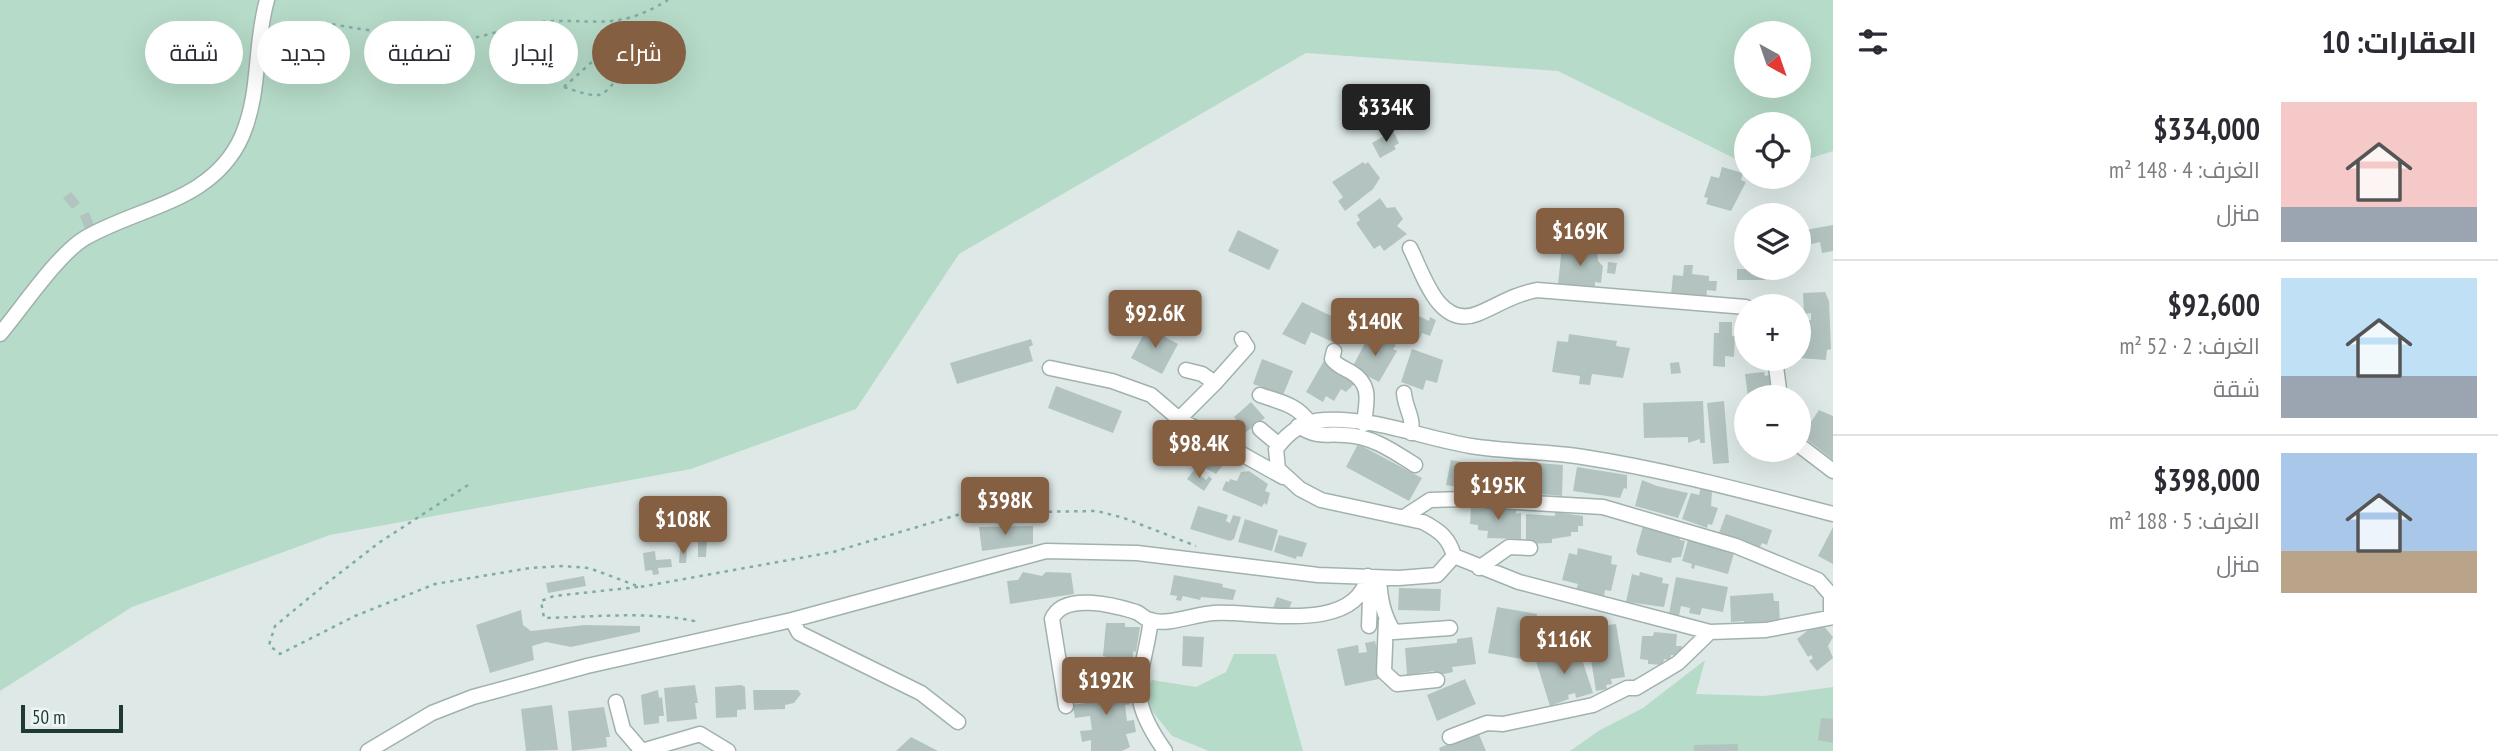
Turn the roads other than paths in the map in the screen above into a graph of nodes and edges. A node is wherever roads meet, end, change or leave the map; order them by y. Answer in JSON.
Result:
{"nodes":[{"id":1,"x":267,"y":0,"type":"edge"},
{"id":2,"x":1410,"y":248,"type":"dead end"},
{"id":3,"x":1734,"y":306,"type":"edge"},
{"id":4,"x":0,"y":334,"type":"edge"},
{"id":5,"x":1242,"y":339,"type":"dead end"},
{"id":6,"x":1334,"y":351,"type":"dead end"},
{"id":7,"x":1050,"y":368,"type":"dead end"},
{"id":8,"x":1186,"y":370,"type":"dead end"},
{"id":9,"x":1215,"y":383,"type":"junction"},
{"id":10,"x":1404,"y":393,"type":"dead end"},
{"id":11,"x":1260,"y":395,"type":"dead end"},
{"id":12,"x":1179,"y":419,"type":"junction"},
{"id":13,"x":1303,"y":424,"type":"junction"},
{"id":14,"x":1364,"y":424,"type":"junction"},
{"id":15,"x":1260,"y":429,"type":"dead end"},
{"id":16,"x":1411,"y":433,"type":"junction"},
{"id":17,"x":1279,"y":445,"type":"junction"},
{"id":18,"x":1811,"y":454,"type":"edge"},
{"id":19,"x":1415,"y":466,"type":"dead end"},
{"id":20,"x":1833,"y":471,"type":"edge"},
{"id":21,"x":1294,"y":483,"type":"junction"},
{"id":22,"x":1833,"y":514,"type":"edge"},
{"id":23,"x":1404,"y":517,"type":"junction"},
{"id":24,"x":1530,"y":548,"type":"dead end"},
{"id":25,"x":1454,"y":556,"type":"junction"},
{"id":26,"x":1479,"y":568,"type":"junction"},
{"id":27,"x":1371,"y":580,"type":"junction"},
{"id":28,"x":1832,"y":617,"type":"edge"},
{"id":29,"x":792,"y":620,"type":"junction"},
{"id":30,"x":1386,"y":620,"type":"junction"},
{"id":31,"x":1151,"y":621,"type":"junction"},
{"id":32,"x":1369,"y":626,"type":"dead end"},
{"id":33,"x":1450,"y":628,"type":"dead end"},
{"id":34,"x":1710,"y":632,"type":"junction"},
{"id":35,"x":1437,"y":680,"type":"dead end"},
{"id":36,"x":616,"y":702,"type":"dead end"},
{"id":37,"x":1066,"y":706,"type":"dead end"},
{"id":38,"x":958,"y":722,"type":"dead end"},
{"id":39,"x":1450,"y":737,"type":"dead end"},
{"id":40,"x":388,"y":738,"type":"junction"},
{"id":41,"x":368,"y":751,"type":"edge"},
{"id":42,"x":398,"y":751,"type":"edge"},
{"id":43,"x":642,"y":751,"type":"edge"},
{"id":44,"x":728,"y":751,"type":"edge"},
{"id":45,"x":1165,"y":751,"type":"edge"}],
"edges":[{"from":1,"to":4,"type":"street"},
{"from":2,"to":3,"type":"street"},
{"from":5,"to":9,"type":"street"},
{"from":6,"to":14,"type":"street"},
{"from":7,"to":12,"type":"street"},
{"from":8,"to":9,"type":"street"},
{"from":9,"to":12,"type":"street"},
{"from":10,"to":16,"type":"street"},
{"from":11,"to":13,"type":"street"},
{"from":12,"to":21,"type":"street"},
{"from":13,"to":14,"type":"street"},
{"from":13,"to":17,"type":"street"},
{"from":13,"to":19,"type":"street"},
{"from":14,"to":16,"type":"street"},
{"from":15,"to":17,"type":"street"},
{"from":16,"to":22,"type":"street"},
{"from":17,"to":21,"type":"street"},
{"from":18,"to":20,"type":"street"},
{"from":21,"to":23,"type":"street"},
{"from":23,"to":25,"type":"street"},
{"from":23,"to":28,"type":"street"},
{"from":24,"to":26,"type":"street"},
{"from":25,"to":26,"type":"street"},
{"from":25,"to":27,"type":"street"},
{"from":26,"to":34,"type":"street"},
{"from":27,"to":29,"type":"street"},
{"from":27,"to":30,"type":"street"},
{"from":27,"to":31,"type":"street"},
{"from":27,"to":32,"type":"street"},
{"from":28,"to":34,"type":"street"},
{"from":29,"to":38,"type":"street"},
{"from":29,"to":40,"type":"street"},
{"from":30,"to":33,"type":"street"},
{"from":30,"to":35,"type":"street"},
{"from":31,"to":37,"type":"street"},
{"from":31,"to":45,"type":"street"},
{"from":34,"to":39,"type":"street"},
{"from":36,"to":43,"type":"street"},
{"from":40,"to":41,"type":"street"},
{"from":40,"to":42,"type":"street"},
{"from":43,"to":44,"type":"street"}]}
